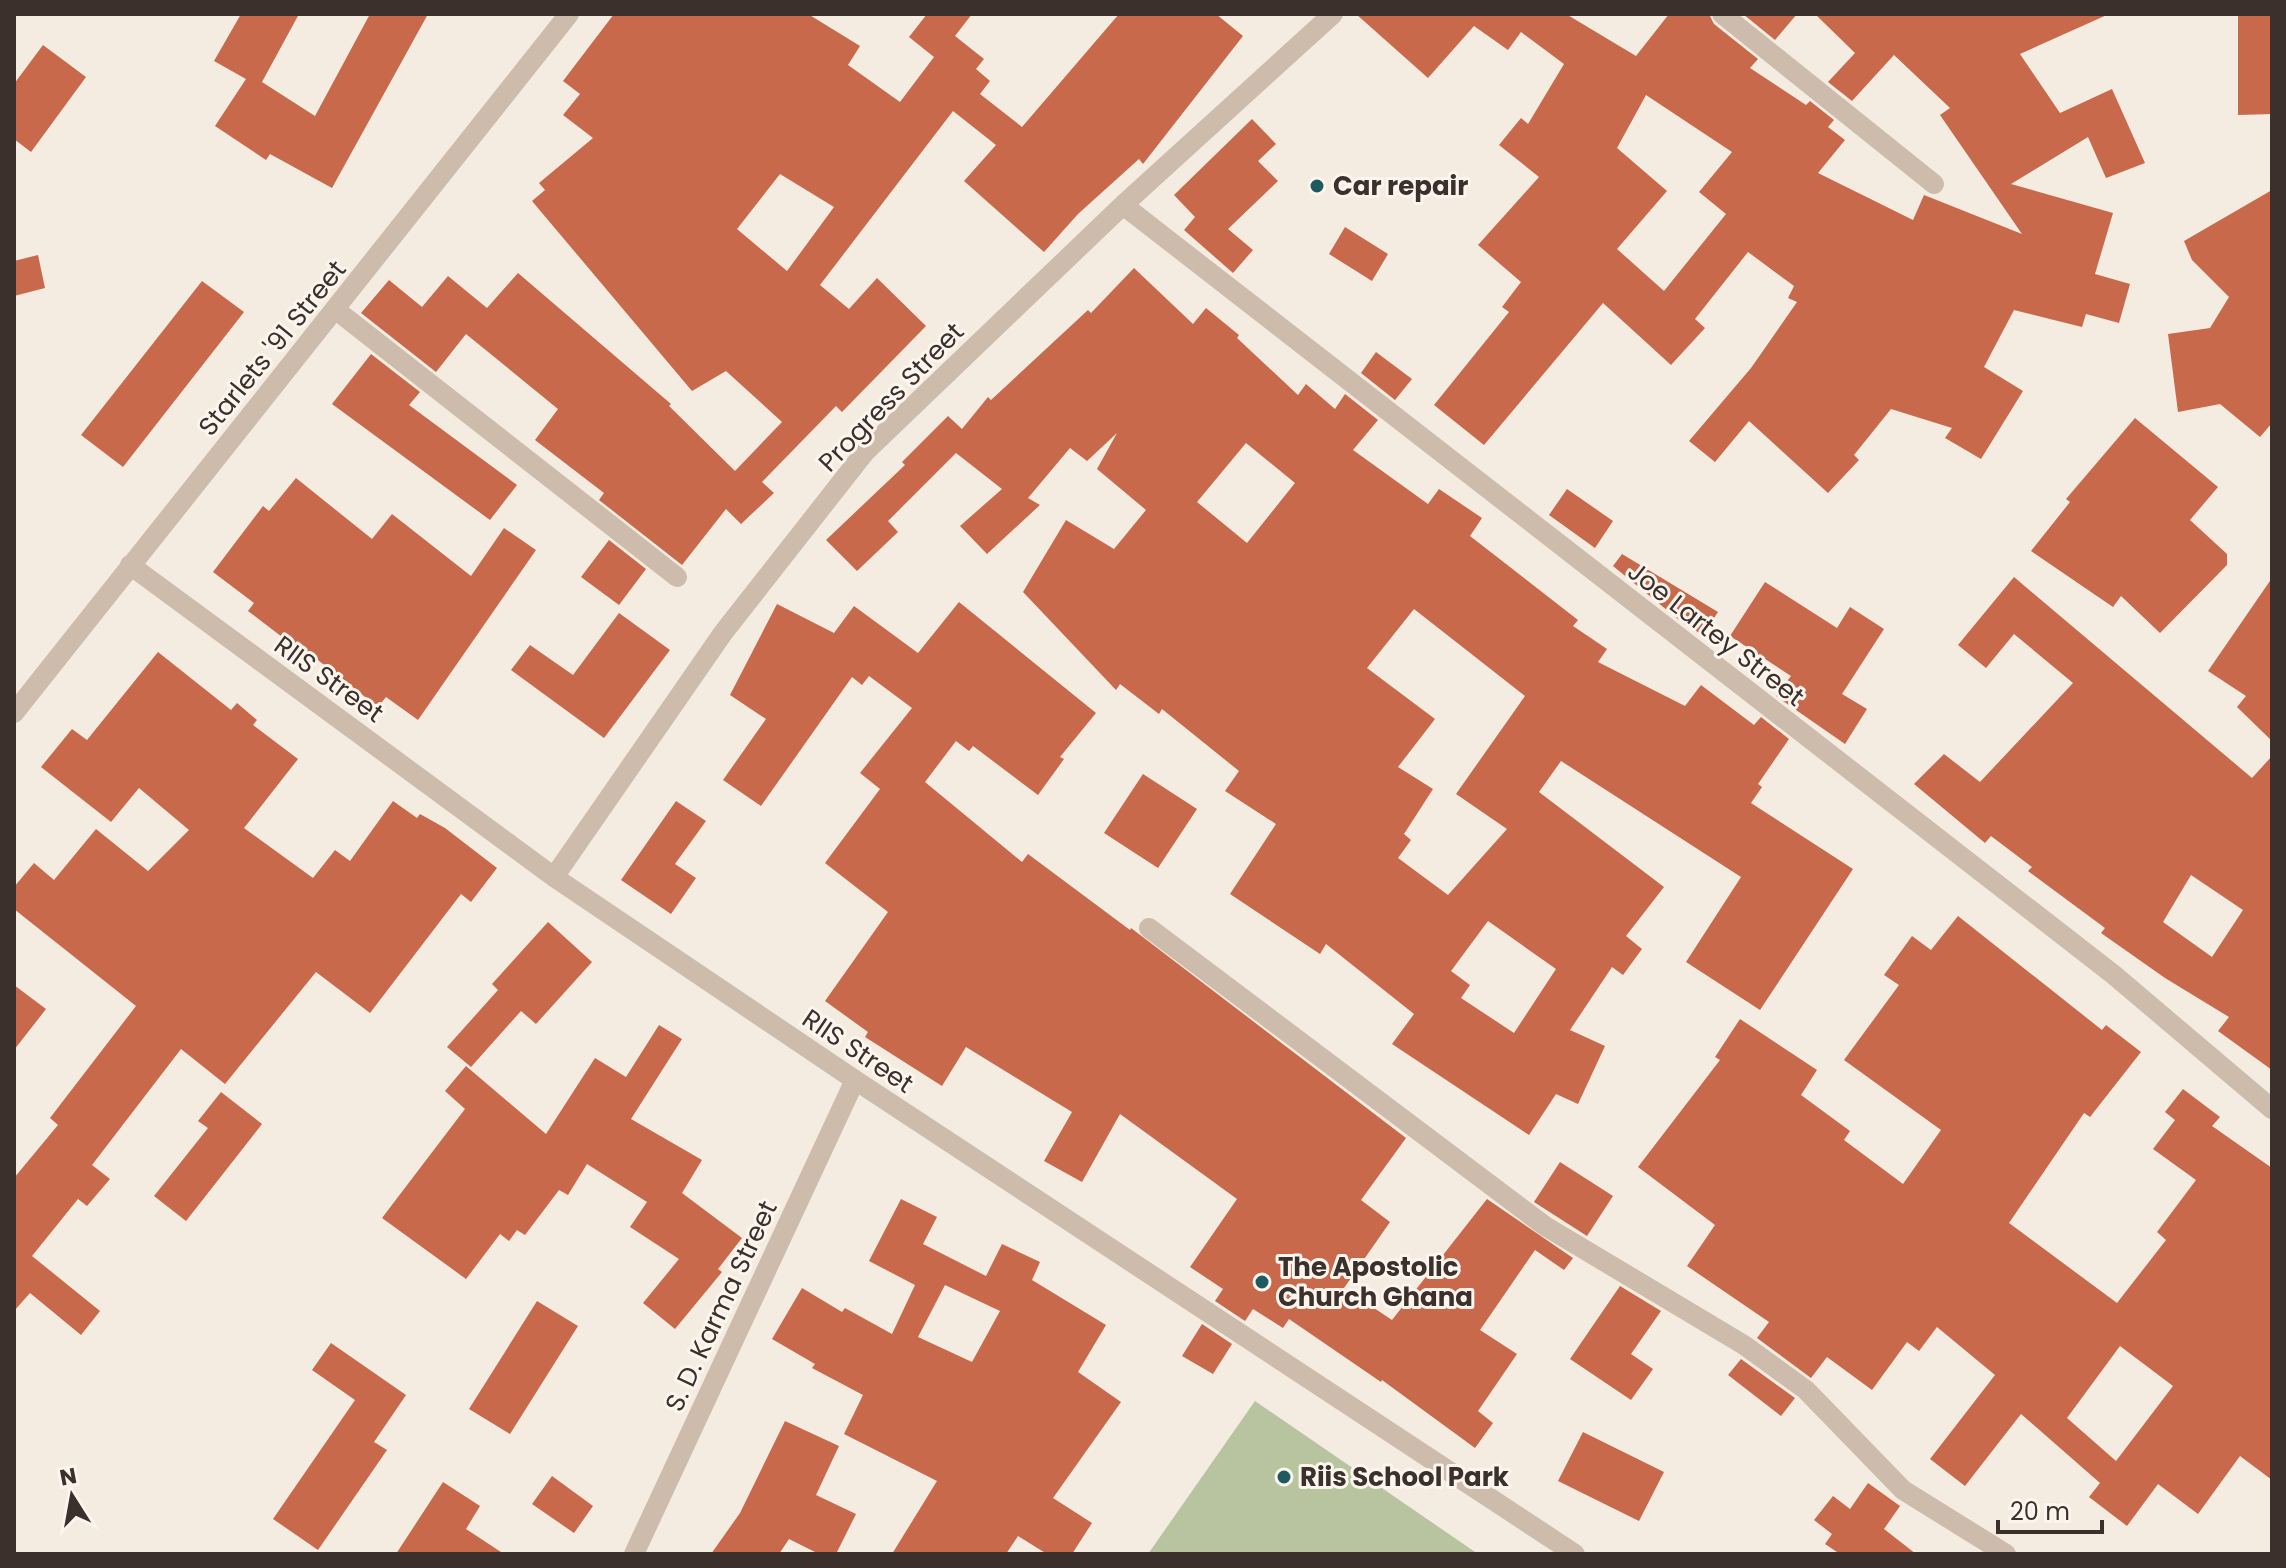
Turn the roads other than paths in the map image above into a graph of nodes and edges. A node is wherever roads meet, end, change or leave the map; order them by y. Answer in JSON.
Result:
{"nodes":[{"id":1,"x":569,"y":14,"type":"edge"},
{"id":2,"x":1333,"y":14,"type":"edge"},
{"id":3,"x":1722,"y":14,"type":"edge"},
{"id":4,"x":1934,"y":184,"type":"dead end"},
{"id":5,"x":1123,"y":205,"type":"junction"},
{"id":6,"x":336,"y":310,"type":"junction"},
{"id":7,"x":130,"y":565,"type":"junction"},
{"id":8,"x":677,"y":577,"type":"dead end"},
{"id":9,"x":14,"y":713,"type":"edge"},
{"id":10,"x":554,"y":877,"type":"junction"},
{"id":11,"x":1149,"y":928,"type":"dead end"},
{"id":12,"x":855,"y":1080,"type":"junction"},
{"id":13,"x":2272,"y":1109,"type":"edge"},
{"id":14,"x":634,"y":1554,"type":"edge"},
{"id":15,"x":1575,"y":1554,"type":"edge"},
{"id":16,"x":2006,"y":1554,"type":"edge"}],
"edges":[{"from":1,"to":6,"type":"street","name":"Starlets '91 Street"},
{"from":2,"to":5,"type":"street","name":"Progress Street"},
{"from":3,"to":4,"type":"street"},
{"from":5,"to":10,"type":"street","name":"Progress Street"},
{"from":5,"to":13,"type":"street","name":"Joe Lartey Street"},
{"from":6,"to":7,"type":"street","name":"Starlets '91 Street"},
{"from":6,"to":8,"type":"street"},
{"from":7,"to":9,"type":"street","name":"Starlets '91 Street"},
{"from":7,"to":10,"type":"street","name":"RIIS Street"},
{"from":10,"to":12,"type":"street","name":"RIIS Street"},
{"from":11,"to":16,"type":"street"},
{"from":12,"to":14,"type":"street","name":"S. D. Karma Street"},
{"from":12,"to":15,"type":"street","name":"RIIS Street"}]}
